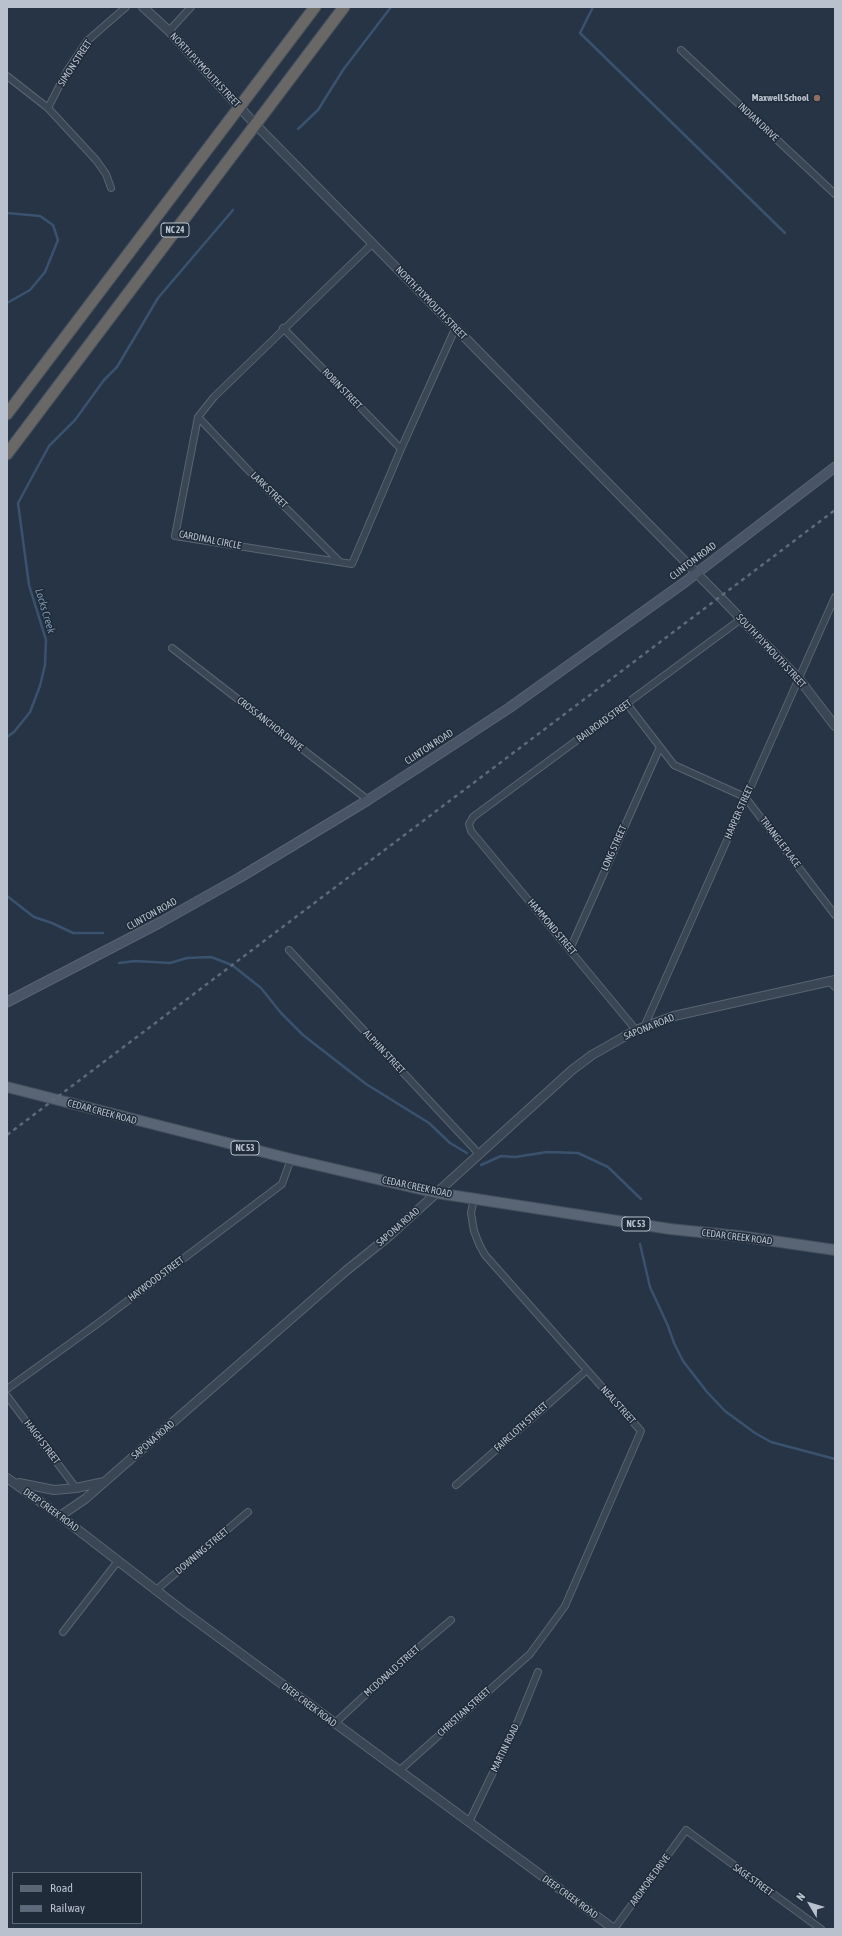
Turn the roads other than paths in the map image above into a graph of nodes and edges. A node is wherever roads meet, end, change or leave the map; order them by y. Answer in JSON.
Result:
{"nodes":[{"id":1,"x":126,"y":7,"type":"edge"},
{"id":2,"x":143,"y":7,"type":"edge"},
{"id":3,"x":191,"y":7,"type":"edge"},
{"id":4,"x":315,"y":7,"type":"edge"},
{"id":5,"x":344,"y":7,"type":"edge"},
{"id":6,"x":169,"y":31,"type":"junction"},
{"id":7,"x":681,"y":50,"type":"dead end"},
{"id":8,"x":7,"y":76,"type":"edge"},
{"id":9,"x":240,"y":106,"type":"junction"},
{"id":10,"x":48,"y":108,"type":"junction"},
{"id":11,"x":255,"y":124,"type":"junction"},
{"id":12,"x":111,"y":188,"type":"dead end"},
{"id":13,"x":835,"y":194,"type":"edge"},
{"id":14,"x":373,"y":243,"type":"junction"},
{"id":15,"x":283,"y":328,"type":"junction"},
{"id":16,"x":455,"y":329,"type":"junction"},
{"id":17,"x":7,"y":414,"type":"edge"},
{"id":18,"x":198,"y":417,"type":"junction"},
{"id":19,"x":401,"y":449,"type":"junction"},
{"id":20,"x":7,"y":454,"type":"edge"},
{"id":21,"x":835,"y":466,"type":"edge"},
{"id":22,"x":340,"y":562,"type":"junction"},
{"id":23,"x":696,"y":573,"type":"junction"},
{"id":24,"x":720,"y":597,"type":"joint"},
{"id":25,"x":835,"y":598,"type":"edge"},
{"id":26,"x":741,"y":619,"type":"junction"},
{"id":27,"x":172,"y":648,"type":"dead end"},
{"id":28,"x":799,"y":679,"type":"junction"},
{"id":29,"x":627,"y":704,"type":"junction"},
{"id":30,"x":835,"y":726,"type":"edge"},
{"id":31,"x":660,"y":747,"type":"junction"},
{"id":32,"x":745,"y":798,"type":"junction"},
{"id":33,"x":368,"y":800,"type":"junction"},
{"id":34,"x":469,"y":824,"type":"joint"},
{"id":35,"x":835,"y":915,"type":"edge"},
{"id":36,"x":570,"y":949,"type":"junction"},
{"id":37,"x":289,"y":950,"type":"dead end"},
{"id":38,"x":833,"y":983,"type":"edge"},
{"id":39,"x":7,"y":1002,"type":"edge"},
{"id":40,"x":644,"y":1027,"type":"junction"},
{"id":41,"x":636,"y":1030,"type":"junction"},
{"id":42,"x":7,"y":1087,"type":"edge"},
{"id":43,"x":480,"y":1154,"type":"junction"},
{"id":44,"x":291,"y":1159,"type":"junction"},
{"id":45,"x":437,"y":1193,"type":"junction"},
{"id":46,"x":474,"y":1198,"type":"junction"},
{"id":47,"x":835,"y":1250,"type":"edge"},
{"id":48,"x":587,"y":1370,"type":"junction"},
{"id":49,"x":7,"y":1389,"type":"edge"},
{"id":50,"x":7,"y":1396,"type":"edge"},
{"id":51,"x":10,"y":1480,"type":"edge"},
{"id":52,"x":106,"y":1481,"type":"junction"},
{"id":53,"x":456,"y":1485,"type":"dead end"},
{"id":54,"x":76,"y":1488,"type":"junction"},
{"id":55,"x":248,"y":1512,"type":"dead end"},
{"id":56,"x":60,"y":1516,"type":"junction"},
{"id":57,"x":118,"y":1561,"type":"junction"},
{"id":58,"x":156,"y":1590,"type":"junction"},
{"id":59,"x":451,"y":1620,"type":"dead end"},
{"id":60,"x":63,"y":1632,"type":"dead end"},
{"id":61,"x":530,"y":1654,"type":"joint"},
{"id":62,"x":538,"y":1672,"type":"dead end"},
{"id":63,"x":334,"y":1724,"type":"junction"},
{"id":64,"x":399,"y":1772,"type":"junction"},
{"id":65,"x":469,"y":1822,"type":"junction"},
{"id":66,"x":686,"y":1830,"type":"joint"},
{"id":67,"x":614,"y":1929,"type":"edge"},
{"id":68,"x":821,"y":1929,"type":"edge"}],
"edges":[{"from":1,"to":10,"type":"street","name":"SIMON STREET"},
{"from":2,"to":6,"type":"street","name":"NORTH PLYMOUTH STREET"},
{"from":3,"to":6,"type":"street"},
{"from":4,"to":9,"type":"highway","number":"NC 24"},
{"from":5,"to":11,"type":"highway","number":"NC 24"},
{"from":6,"to":9,"type":"street","name":"NORTH PLYMOUTH STREET"},
{"from":7,"to":13,"type":"street","name":"INDIAN DRIVE"},
{"from":8,"to":10,"type":"street"},
{"from":9,"to":11,"type":"street","name":"NORTH PLYMOUTH STREET"},
{"from":9,"to":17,"type":"highway","number":"NC 24"},
{"from":10,"to":12,"type":"street"},
{"from":11,"to":14,"type":"street","name":"NORTH PLYMOUTH STREET"},
{"from":11,"to":20,"type":"highway","number":"NC 24"},
{"from":14,"to":15,"type":"street","name":"CARDINAL CIRCLE"},
{"from":14,"to":16,"type":"street","name":"NORTH PLYMOUTH STREET"},
{"from":15,"to":18,"type":"street","name":"CARDINAL CIRCLE"},
{"from":15,"to":19,"type":"street","name":"ROBIN STREET"},
{"from":16,"to":19,"type":"street","name":"CARDINAL CIRCLE"},
{"from":16,"to":23,"type":"street","name":"NORTH PLYMOUTH STREET"},
{"from":18,"to":22,"type":"street","name":"LARK STREET"},
{"from":18,"to":22,"type":"street","name":"CARDINAL CIRCLE"},
{"from":19,"to":22,"type":"street","name":"CARDINAL CIRCLE"},
{"from":21,"to":23,"type":"main road","name":"CLINTON ROAD"},
{"from":23,"to":24,"type":"street","name":"NORTH PLYMOUTH STREET"},
{"from":23,"to":33,"type":"main road","name":"CLINTON ROAD"},
{"from":24,"to":26,"type":"street","name":"SOUTH PLYMOUTH STREET"},
{"from":25,"to":28,"type":"street","name":"HARPER STREET"},
{"from":26,"to":28,"type":"street","name":"SOUTH PLYMOUTH STREET"},
{"from":26,"to":29,"type":"street","name":"RAILROAD STREET"},
{"from":27,"to":33,"type":"street","name":"CROSS ANCHOR DRIVE"},
{"from":28,"to":30,"type":"street","name":"SOUTH PLYMOUTH STREET"},
{"from":28,"to":32,"type":"street","name":"HARPER STREET"},
{"from":29,"to":31,"type":"street","name":"TRIANGLE PLACE"},
{"from":29,"to":34,"type":"street","name":"RAILROAD STREET"},
{"from":31,"to":32,"type":"street","name":"TRIANGLE PLACE"},
{"from":31,"to":36,"type":"street","name":"LONG STREET"},
{"from":32,"to":35,"type":"street","name":"TRIANGLE PLACE"},
{"from":32,"to":40,"type":"street","name":"HARPER STREET"},
{"from":33,"to":39,"type":"main road","name":"CLINTON ROAD"},
{"from":34,"to":36,"type":"street","name":"HAMMOND STREET"},
{"from":36,"to":41,"type":"street","name":"HAMMOND STREET"},
{"from":37,"to":43,"type":"street","name":"ALPHIN STREET"},
{"from":38,"to":40,"type":"street","name":"SAPONA ROAD"},
{"from":40,"to":41,"type":"street","name":"SAPONA ROAD"},
{"from":41,"to":43,"type":"street","name":"SAPONA ROAD"},
{"from":42,"to":44,"type":"main road","name":"CEDAR CREEK ROAD","number":"NC 53"},
{"from":43,"to":45,"type":"street","name":"SAPONA ROAD"},
{"from":44,"to":45,"type":"main road","name":"CEDAR CREEK ROAD","number":"NC 53"},
{"from":44,"to":49,"type":"street","name":"HAYWOOD STREET"},
{"from":45,"to":46,"type":"main road","name":"CEDAR CREEK ROAD","number":"NC 53"},
{"from":45,"to":52,"type":"street","name":"SAPONA ROAD"},
{"from":46,"to":47,"type":"main road","name":"CEDAR CREEK ROAD","number":"NC 53"},
{"from":46,"to":48,"type":"street","name":"NEAL STREET"},
{"from":48,"to":53,"type":"street","name":"FAIRCLOTH STREET"},
{"from":48,"to":61,"type":"street","name":"NEAL STREET"},
{"from":50,"to":54,"type":"street","name":"HAIGH STREET"},
{"from":51,"to":54,"type":"street"},
{"from":51,"to":56,"type":"street","name":"DEEP CREEK ROAD"},
{"from":52,"to":54,"type":"street"},
{"from":52,"to":56,"type":"street","name":"SAPONA ROAD"},
{"from":55,"to":58,"type":"street","name":"DOWNING STREET"},
{"from":56,"to":57,"type":"street","name":"DEEP CREEK ROAD"},
{"from":57,"to":58,"type":"street","name":"DEEP CREEK ROAD"},
{"from":57,"to":60,"type":"street"},
{"from":58,"to":63,"type":"street","name":"DEEP CREEK ROAD"},
{"from":59,"to":63,"type":"street","name":"MCDONALD STREET"},
{"from":61,"to":64,"type":"street","name":"CHRISTIAN STREET"},
{"from":62,"to":65,"type":"street","name":"MARTIN ROAD"},
{"from":63,"to":64,"type":"street","name":"DEEP CREEK ROAD"},
{"from":64,"to":65,"type":"street","name":"DEEP CREEK ROAD"},
{"from":65,"to":67,"type":"street","name":"DEEP CREEK ROAD"},
{"from":66,"to":67,"type":"street","name":"ARDMORE DRIVE"},
{"from":66,"to":68,"type":"street","name":"SAGE STREET"}]}
